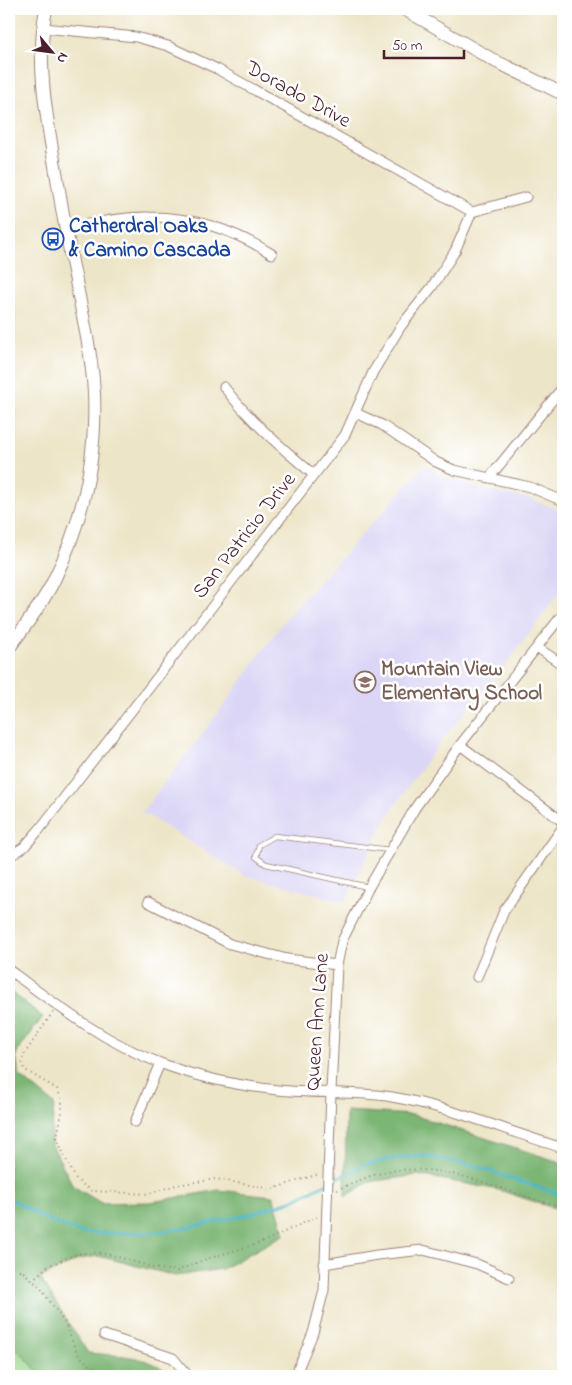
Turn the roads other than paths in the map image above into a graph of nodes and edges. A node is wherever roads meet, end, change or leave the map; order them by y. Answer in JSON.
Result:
{"nodes":[{"id":1,"x":46,"y":9,"type":"edge"},
{"id":2,"x":404,"y":9,"type":"edge"},
{"id":3,"x":43,"y":28,"type":"junction"},
{"id":4,"x":563,"y":94,"type":"edge"},
{"id":5,"x":526,"y":197,"type":"dead end"},
{"id":6,"x":472,"y":212,"type":"junction"},
{"id":7,"x":65,"y":228,"type":"junction"},
{"id":8,"x":272,"y":254,"type":"dead end"},
{"id":9,"x":224,"y":387,"type":"dead end"},
{"id":10,"x":563,"y":387,"type":"edge"},
{"id":11,"x":356,"y":413,"type":"junction"},
{"id":12,"x":314,"y":475,"type":"junction"},
{"id":13,"x":489,"y":478,"type":"junction"},
{"id":14,"x":563,"y":501,"type":"edge"},
{"id":15,"x":563,"y":614,"type":"edge"},
{"id":16,"x":9,"y":648,"type":"edge"},
{"id":17,"x":538,"y":648,"type":"junction"},
{"id":18,"x":563,"y":665,"type":"edge"},
{"id":19,"x":460,"y":745,"type":"junction"},
{"id":20,"x":563,"y":822,"type":"edge"},
{"id":21,"x":563,"y":827,"type":"edge"},
{"id":22,"x":390,"y":850,"type":"junction"},
{"id":23,"x":9,"y":857,"type":"edge"},
{"id":24,"x":369,"y":887,"type":"junction"},
{"id":25,"x":148,"y":902,"type":"dead end"},
{"id":26,"x":337,"y":965,"type":"junction"},
{"id":27,"x":9,"y":970,"type":"edge"},
{"id":28,"x":477,"y":977,"type":"dead end"},
{"id":29,"x":160,"y":1063,"type":"junction"},
{"id":30,"x":331,"y":1092,"type":"junction"},
{"id":31,"x":135,"y":1122,"type":"dead end"},
{"id":32,"x":563,"y":1148,"type":"edge"},
{"id":33,"x":324,"y":1264,"type":"junction"},
{"id":34,"x":509,"y":1278,"type":"dead end"},
{"id":35,"x":104,"y":1335,"type":"dead end"},
{"id":36,"x":188,"y":1376,"type":"edge"},
{"id":37,"x":296,"y":1376,"type":"edge"}],
"edges":[{"from":1,"to":3,"type":"main road"},
{"from":2,"to":4,"type":"main road"},
{"from":3,"to":6,"type":"street","name":"Dorado Drive"},
{"from":3,"to":7,"type":"main road"},
{"from":5,"to":6,"type":"street"},
{"from":6,"to":11,"type":"street","name":"San Patricio Drive"},
{"from":7,"to":8,"type":"street"},
{"from":7,"to":16,"type":"main road"},
{"from":9,"to":12,"type":"street"},
{"from":10,"to":13,"type":"street"},
{"from":11,"to":12,"type":"street","name":"San Patricio Drive"},
{"from":11,"to":13,"type":"street"},
{"from":12,"to":23,"type":"street","name":"San Patricio Drive"},
{"from":13,"to":14,"type":"street"},
{"from":15,"to":17,"type":"street","name":"Queen Ann Lane"},
{"from":17,"to":18,"type":"street"},
{"from":17,"to":19,"type":"street","name":"Queen Ann Lane"},
{"from":19,"to":20,"type":"street"},
{"from":19,"to":22,"type":"street","name":"Queen Ann Lane"},
{"from":21,"to":28,"type":"street"},
{"from":22,"to":24,"type":"street","name":"Queen Ann Lane"},
{"from":22,"to":24,"type":"lane"},
{"from":24,"to":26,"type":"street","name":"Queen Ann Lane"},
{"from":25,"to":26,"type":"street"},
{"from":26,"to":30,"type":"street","name":"Queen Ann Lane"},
{"from":27,"to":29,"type":"street"},
{"from":29,"to":30,"type":"street"},
{"from":29,"to":31,"type":"street"},
{"from":30,"to":32,"type":"street"},
{"from":30,"to":33,"type":"street","name":"Queen Ann Lane"},
{"from":33,"to":34,"type":"street"},
{"from":33,"to":37,"type":"street","name":"Queen Ann Lane"},
{"from":35,"to":36,"type":"street"}]}
